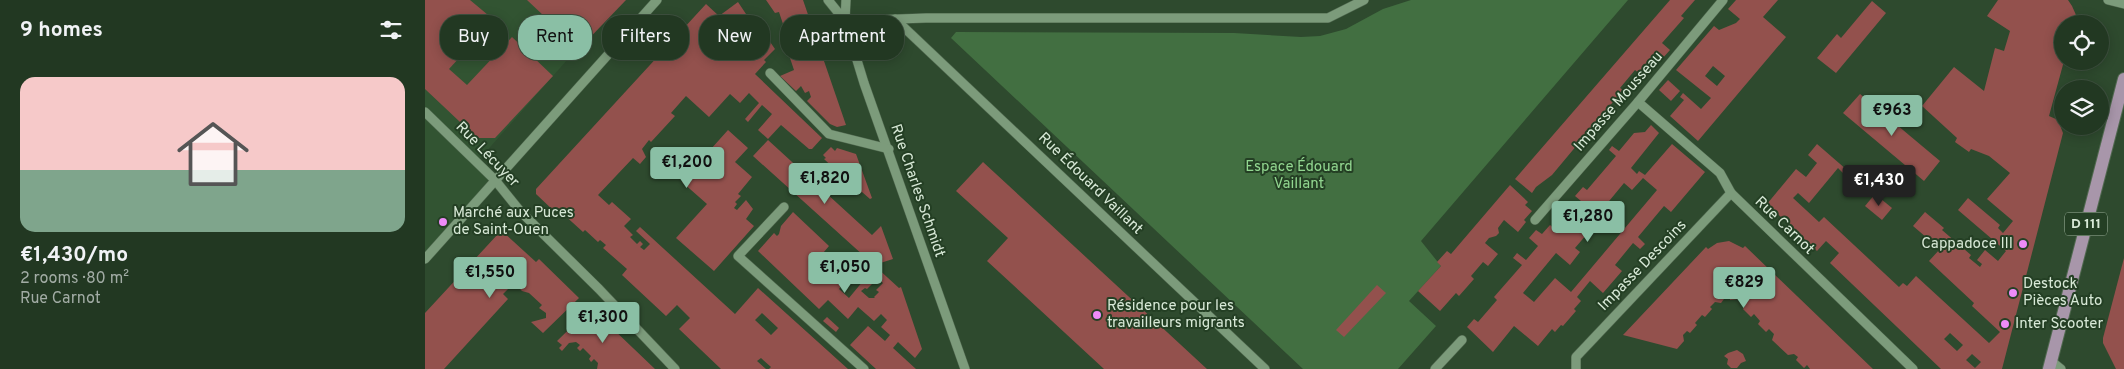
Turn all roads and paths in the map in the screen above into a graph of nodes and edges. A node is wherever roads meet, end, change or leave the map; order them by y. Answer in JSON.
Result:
{"nodes":[{"id":1,"x":657,"y":0,"type":"edge"},
{"id":2,"x":828,"y":0,"type":"edge"},
{"id":3,"x":846,"y":0,"type":"edge"},
{"id":4,"x":1364,"y":0,"type":"edge"},
{"id":5,"x":1723,"y":0,"type":"edge"},
{"id":6,"x":2108,"y":0,"type":"edge"},
{"id":7,"x":2124,"y":4,"type":"edge"},
{"id":8,"x":840,"y":15,"type":"edge"},
{"id":9,"x":845,"y":15,"type":"edge"},
{"id":10,"x":904,"y":18,"type":"edge"},
{"id":11,"x":904,"y":27,"type":"edge"},
{"id":12,"x":857,"y":60,"type":"edge"},
{"id":13,"x":770,"y":73,"type":"dead end"},
{"id":14,"x":2124,"y":79,"type":"edge"},
{"id":15,"x":1638,"y":102,"type":"junction"},
{"id":16,"x":2120,"y":108,"type":"edge"},
{"id":17,"x":425,"y":112,"type":"edge"},
{"id":18,"x":889,"y":149,"type":"junction"},
{"id":19,"x":495,"y":180,"type":"junction"},
{"id":20,"x":1731,"y":193,"type":"junction"},
{"id":21,"x":784,"y":207,"type":"dead end"},
{"id":22,"x":1535,"y":220,"type":"dead end"},
{"id":23,"x":425,"y":259,"type":"edge"},
{"id":24,"x":1462,"y":340,"type":"dead end"},
{"id":25,"x":2053,"y":366,"type":"edge"},
{"id":26,"x":675,"y":369,"type":"edge"},
{"id":27,"x":863,"y":369,"type":"edge"},
{"id":28,"x":965,"y":369,"type":"edge"},
{"id":29,"x":1265,"y":369,"type":"edge"},
{"id":30,"x":1435,"y":369,"type":"edge"},
{"id":31,"x":1576,"y":369,"type":"edge"},
{"id":32,"x":1913,"y":369,"type":"edge"}],
"edges":[{"from":1,"to":19,"type":"street"},
{"from":2,"to":8,"type":"street","name":"Rue Charles Schmidt"},
{"from":3,"to":9,"type":"street","name":"Rue Charles Schmidt"},
{"from":4,"to":10,"type":"street"},
{"from":5,"to":15,"type":"street","name":"Impasse Mousseau"},
{"from":6,"to":7,"type":"street"},
{"from":11,"to":29,"type":"street","name":"Rue Édouard Vaillant"},
{"from":12,"to":18,"type":"street","name":"Rue Charles Schmidt"},
{"from":13,"to":18,"type":"street"},
{"from":14,"to":16,"type":"main road","number":"D 111"},
{"from":15,"to":20,"type":"street","name":"Rue Carnot"},
{"from":15,"to":22,"type":"street","name":"Impasse Mousseau"},
{"from":16,"to":25,"type":"main road","number":"D 111"},
{"from":17,"to":19,"type":"street","name":"Rue Lécuyer"},
{"from":18,"to":28,"type":"street","name":"Rue Charles Schmidt"},
{"from":19,"to":23,"type":"street"},
{"from":19,"to":26,"type":"street","name":"Rue Lécuyer"},
{"from":20,"to":31,"type":"street","name":"Impasse Descoins"},
{"from":20,"to":32,"type":"street","name":"Rue Carnot"},
{"from":21,"to":27,"type":"street"},
{"from":24,"to":30,"type":"street"}]}
